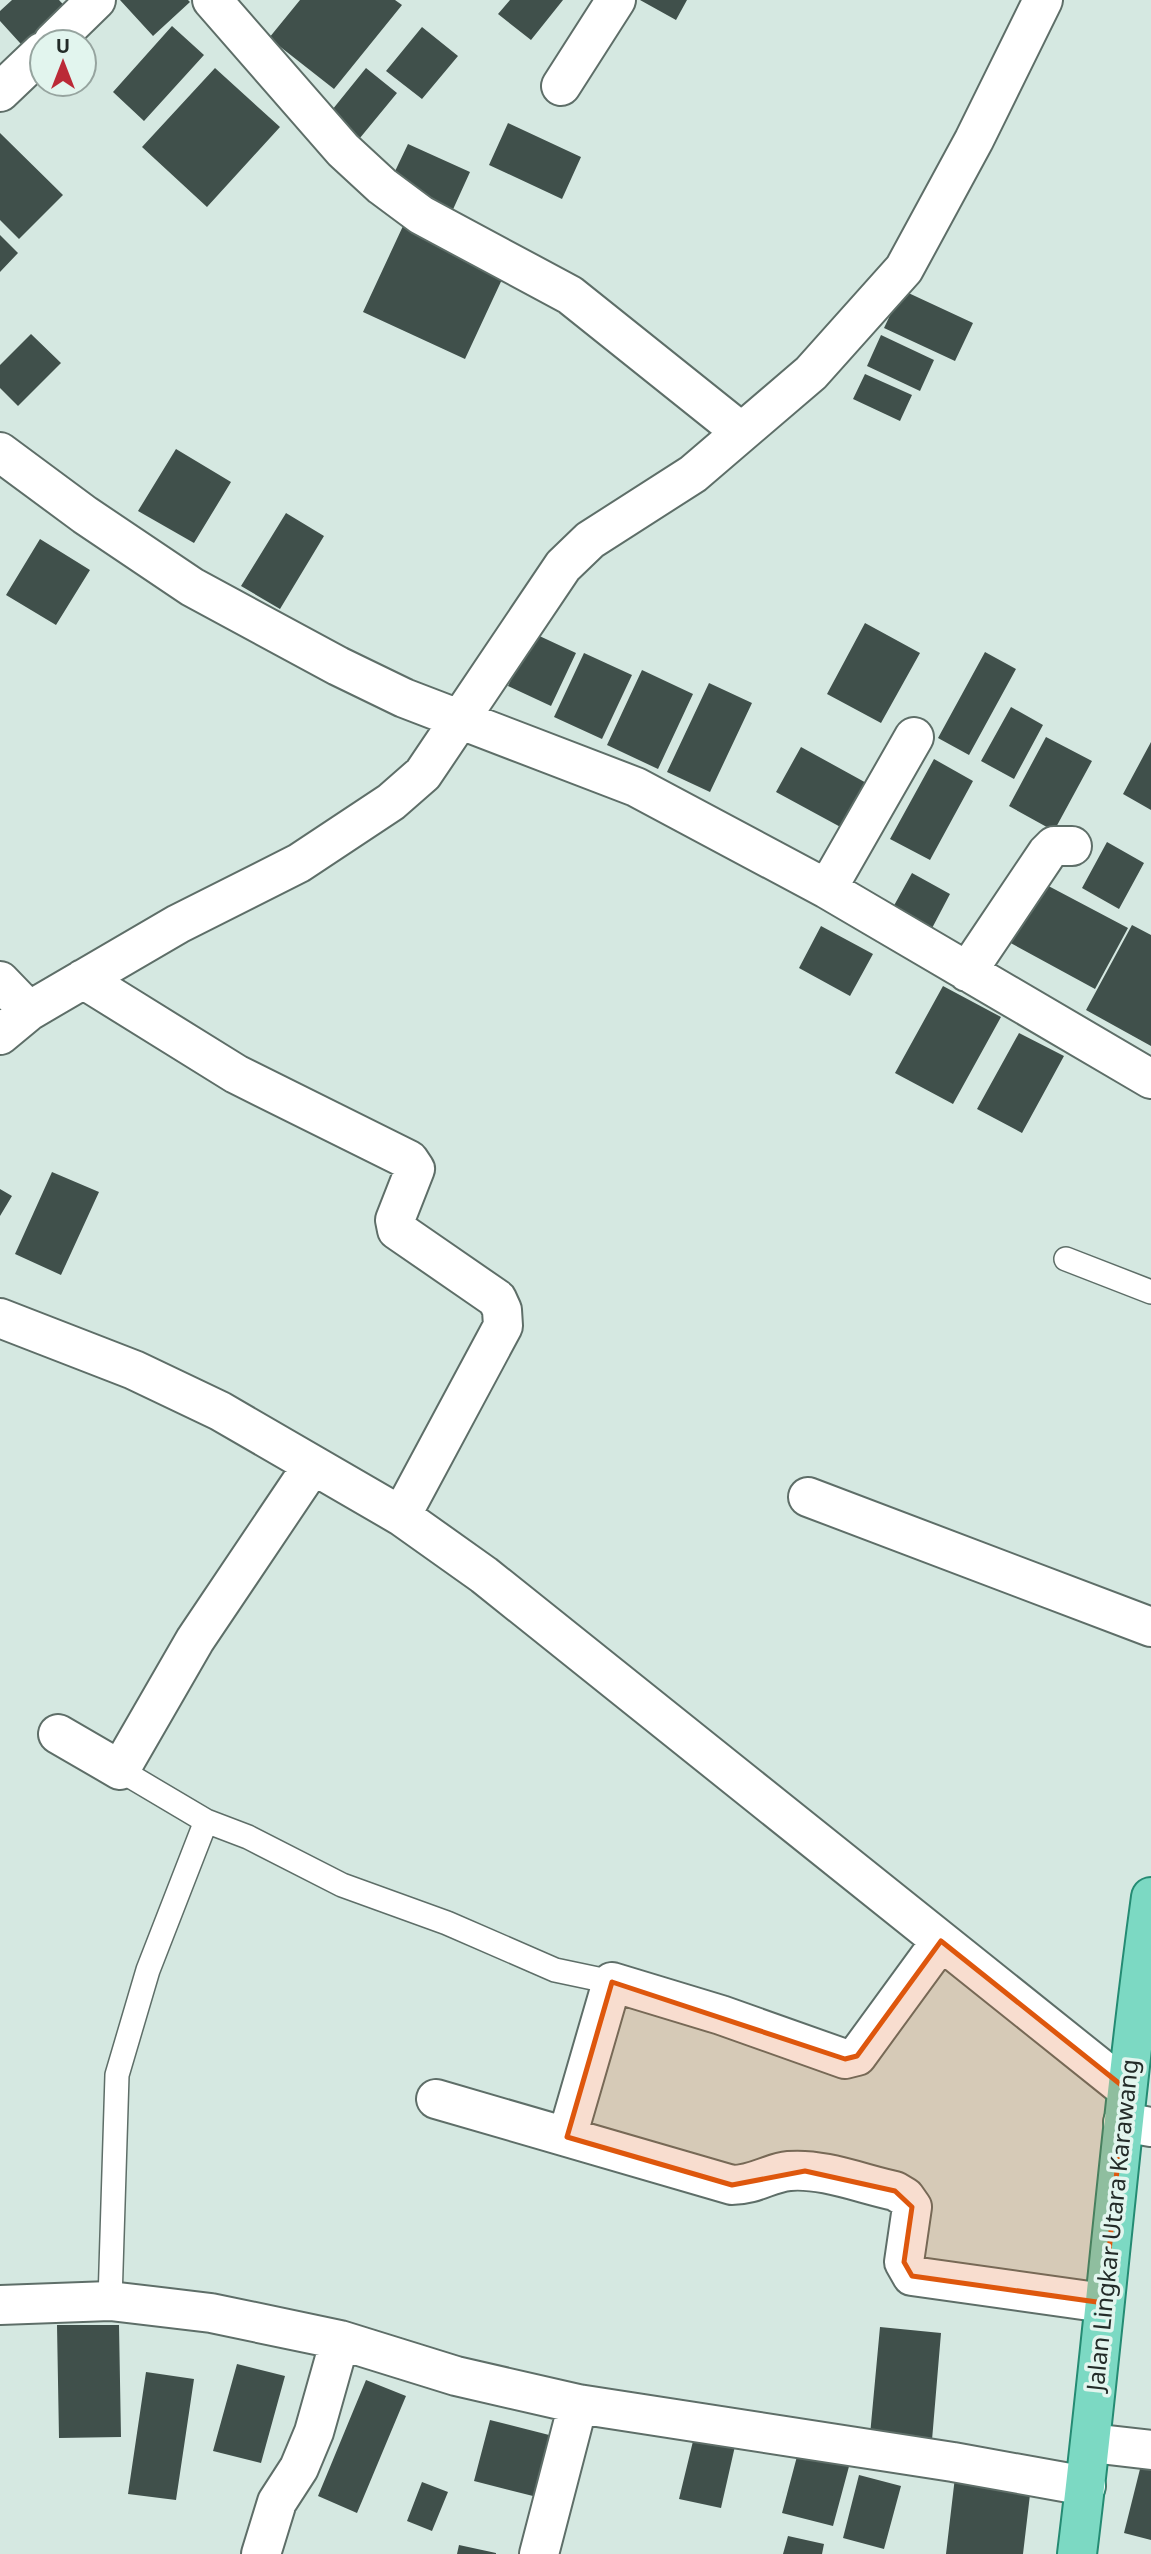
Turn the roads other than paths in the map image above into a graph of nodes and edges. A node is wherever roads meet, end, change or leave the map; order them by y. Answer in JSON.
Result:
{"nodes":[{"id":1,"x":96,"y":0,"type":"edge"},
{"id":2,"x":212,"y":0,"type":"edge"},
{"id":3,"x":616,"y":0,"type":"edge"},
{"id":4,"x":1043,"y":0,"type":"edge"},
{"id":5,"x":67,"y":28,"type":"edge"},
{"id":6,"x":28,"y":65,"type":"edge"},
{"id":7,"x":561,"y":86,"type":"dead end"},
{"id":8,"x":0,"y":92,"type":"edge"},
{"id":9,"x":740,"y":431,"type":"junction"},
{"id":10,"x":0,"y":452,"type":"edge"},
{"id":11,"x":462,"y":720,"type":"junction"},
{"id":12,"x":914,"y":737,"type":"dead end"},
{"id":13,"x":1072,"y":846,"type":"dead end"},
{"id":14,"x":827,"y":889,"type":"junction"},
{"id":15,"x":967,"y":972,"type":"junction"},
{"id":16,"x":83,"y":979,"type":"junction"},
{"id":17,"x":0,"y":981,"type":"edge"},
{"id":18,"x":29,"y":1011,"type":"junction"},
{"id":19,"x":0,"y":1035,"type":"edge"},
{"id":20,"x":1151,"y":1079,"type":"edge"},
{"id":21,"x":1066,"y":1259,"type":"dead end"},
{"id":22,"x":1151,"y":1292,"type":"edge"},
{"id":23,"x":0,"y":1318,"type":"edge"},
{"id":24,"x":312,"y":1466,"type":"junction"},
{"id":25,"x":808,"y":1497,"type":"dead end"},
{"id":26,"x":401,"y":1516,"type":"junction"},
{"id":27,"x":1151,"y":1627,"type":"edge"},
{"id":28,"x":58,"y":1734,"type":"dead end"},
{"id":29,"x":121,"y":1770,"type":"junction"},
{"id":30,"x":206,"y":1821,"type":"junction"},
{"id":31,"x":1151,"y":1897,"type":"edge"},
{"id":32,"x":941,"y":1941,"type":"junction"},
{"id":33,"x":612,"y":1982,"type":"junction"},
{"id":34,"x":436,"y":2099,"type":"dead end"},
{"id":35,"x":1133,"y":2112,"type":"edge"},
{"id":36,"x":567,"y":2137,"type":"junction"},
{"id":37,"x":110,"y":2301,"type":"junction"},
{"id":38,"x":1104,"y":2303,"type":"junction"},
{"id":39,"x":0,"y":2305,"type":"edge"},
{"id":40,"x":340,"y":2340,"type":"junction"},
{"id":41,"x":578,"y":2404,"type":"junction"},
{"id":42,"x":1091,"y":2443,"type":"junction"},
{"id":43,"x":1151,"y":2450,"type":"edge"},
{"id":44,"x":1086,"y":2486,"type":"junction"},
{"id":45,"x":261,"y":2554,"type":"edge"},
{"id":46,"x":539,"y":2554,"type":"edge"},
{"id":47,"x":1077,"y":2554,"type":"edge"}],
"edges":[{"from":1,"to":5,"type":"street"},
{"from":2,"to":9,"type":"street"},
{"from":3,"to":7,"type":"street"},
{"from":4,"to":9,"type":"street"},
{"from":6,"to":8,"type":"street"},
{"from":9,"to":11,"type":"street"},
{"from":10,"to":11,"type":"street"},
{"from":11,"to":14,"type":"street"},
{"from":11,"to":16,"type":"street"},
{"from":12,"to":14,"type":"street"},
{"from":13,"to":15,"type":"street"},
{"from":14,"to":15,"type":"street"},
{"from":15,"to":20,"type":"street"},
{"from":16,"to":18,"type":"street"},
{"from":16,"to":26,"type":"street"},
{"from":17,"to":18,"type":"street"},
{"from":18,"to":19,"type":"street"},
{"from":21,"to":22,"type":"lane"},
{"from":23,"to":24,"type":"street"},
{"from":24,"to":26,"type":"street"},
{"from":24,"to":29,"type":"street"},
{"from":25,"to":27,"type":"street"},
{"from":26,"to":32,"type":"street"},
{"from":28,"to":29,"type":"street"},
{"from":29,"to":30,"type":"lane"},
{"from":30,"to":33,"type":"lane"},
{"from":30,"to":37,"type":"lane"},
{"from":31,"to":35,"type":"main road","name":"Jalan Lingkar Utara Karawang"},
{"from":32,"to":33,"type":"street"},
{"from":32,"to":35,"type":"street"},
{"from":33,"to":36,"type":"street"},
{"from":34,"to":36,"type":"street"},
{"from":35,"to":38,"type":"main road","name":"Jalan Lingkar Utara Karawang"},
{"from":36,"to":38,"type":"street"},
{"from":37,"to":39,"type":"street"},
{"from":37,"to":40,"type":"street"},
{"from":38,"to":42,"type":"main road","name":"Jalan Lingkar Utara Karawang"},
{"from":40,"to":41,"type":"street"},
{"from":40,"to":45,"type":"street"},
{"from":41,"to":44,"type":"street"},
{"from":41,"to":46,"type":"street"},
{"from":42,"to":43,"type":"street"},
{"from":42,"to":44,"type":"main road","name":"Jalan Lingkar Utara Karawang"},
{"from":44,"to":47,"type":"main road","name":"Jalan Lingkar Utara Karawang"}]}
